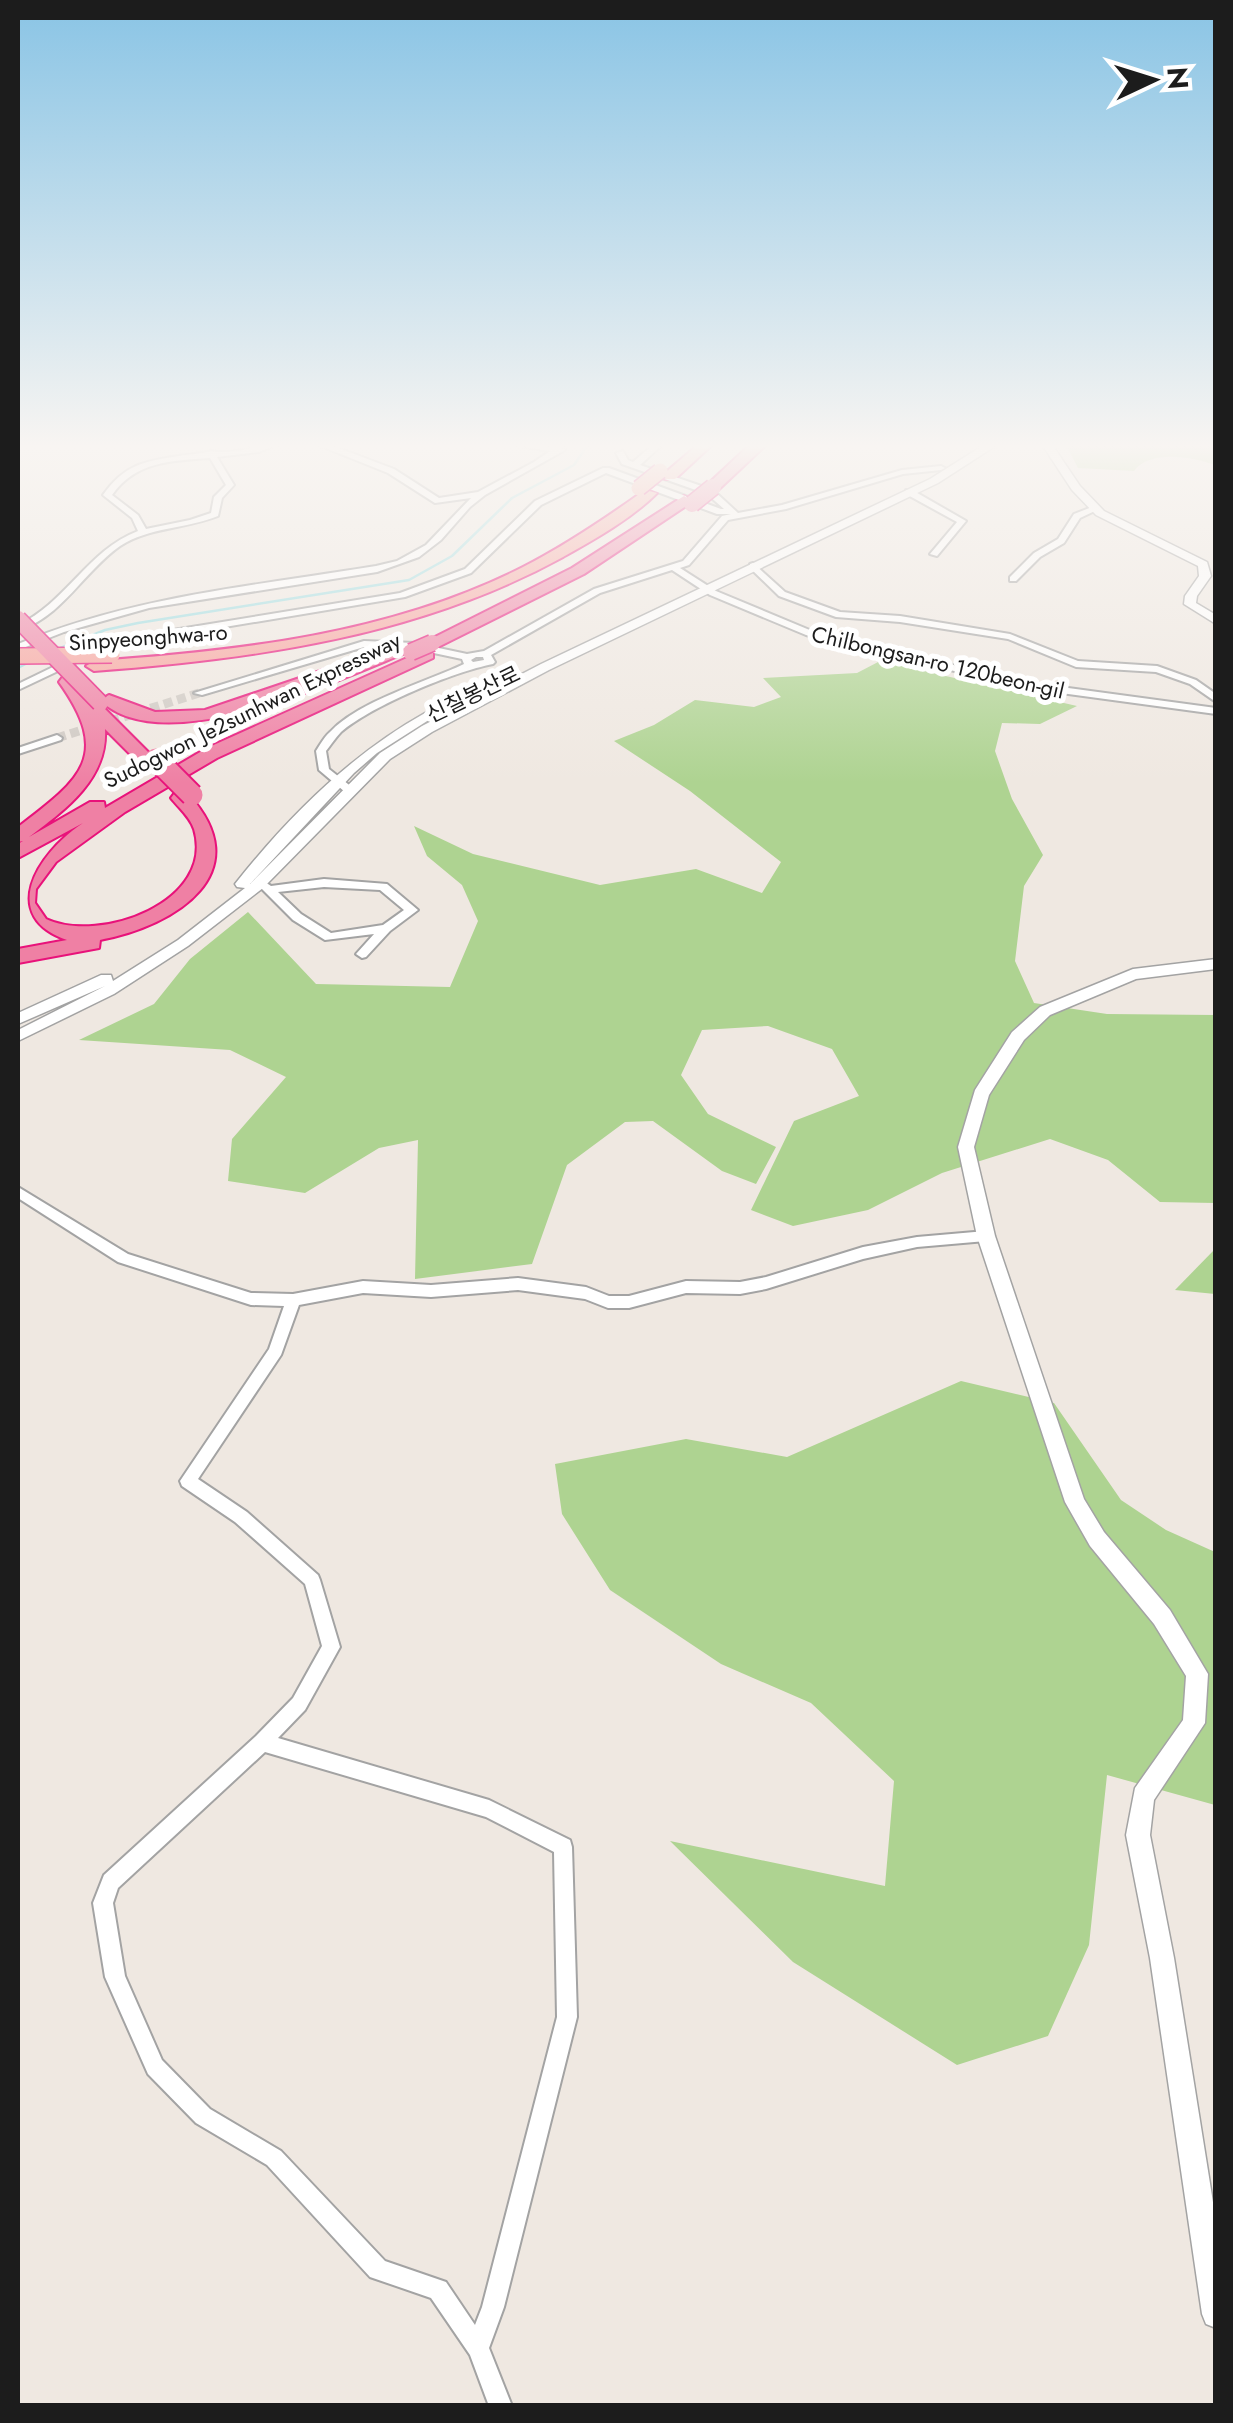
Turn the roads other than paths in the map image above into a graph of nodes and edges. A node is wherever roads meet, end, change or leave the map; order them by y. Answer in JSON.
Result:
{"nodes":[{"id":1,"x":104,"y":556,"type":"edge"},
{"id":2,"x":419,"y":556,"type":"edge"},
{"id":3,"x":485,"y":556,"type":"edge"},
{"id":4,"x":534,"y":556,"type":"edge"},
{"id":5,"x":554,"y":556,"type":"edge"},
{"id":6,"x":601,"y":556,"type":"edge"},
{"id":7,"x":615,"y":556,"type":"edge"},
{"id":8,"x":694,"y":556,"type":"edge"},
{"id":9,"x":764,"y":556,"type":"edge"},
{"id":10,"x":774,"y":556,"type":"edge"},
{"id":11,"x":1036,"y":556,"type":"edge"},
{"id":12,"x":1187,"y":556,"type":"edge"},
{"id":13,"x":753,"y":566,"type":"junction"},
{"id":14,"x":674,"y":568,"type":"junction"},
{"id":15,"x":1013,"y":579,"type":"dead end"},
{"id":16,"x":702,"y":587,"type":"junction"},
{"id":17,"x":18,"y":619,"type":"edge"},
{"id":18,"x":1216,"y":621,"type":"edge"},
{"id":19,"x":18,"y":630,"type":"edge"},
{"id":20,"x":18,"y":647,"type":"edge"},
{"id":21,"x":422,"y":647,"type":"junction"},
{"id":22,"x":18,"y":656,"type":"edge"},
{"id":23,"x":469,"y":661,"type":"junction"},
{"id":24,"x":18,"y":666,"type":"edge"},
{"id":25,"x":65,"y":673,"type":"junction"},
{"id":26,"x":18,"y":688,"type":"edge"},
{"id":27,"x":199,"y":693,"type":"tunnel mouth"},
{"id":28,"x":1216,"y":699,"type":"edge"},
{"id":29,"x":97,"y":704,"type":"junction"},
{"id":30,"x":1216,"y":712,"type":"edge"},
{"id":31,"x":57,"y":738,"type":"tunnel mouth"},
{"id":32,"x":18,"y":751,"type":"edge"},
{"id":33,"x":214,"y":752,"type":"junction"},
{"id":34,"x":333,"y":782,"type":"junction"},
{"id":35,"x":349,"y":790,"type":"junction"},
{"id":36,"x":187,"y":797,"type":"junction"},
{"id":37,"x":18,"y":836,"type":"edge"},
{"id":38,"x":18,"y":852,"type":"edge"},
{"id":39,"x":18,"y":865,"type":"edge"},
{"id":40,"x":266,"y":886,"type":"junction"},
{"id":41,"x":386,"y":928,"type":"junction"},
{"id":42,"x":362,"y":954,"type":"dead end"},
{"id":43,"x":18,"y":956,"type":"edge"},
{"id":44,"x":1216,"y":964,"type":"edge"},
{"id":45,"x":18,"y":1019,"type":"edge"},
{"id":46,"x":18,"y":1036,"type":"edge"},
{"id":47,"x":18,"y":1192,"type":"edge"},
{"id":48,"x":986,"y":1236,"type":"junction"},
{"id":49,"x":293,"y":1300,"type":"junction"},
{"id":50,"x":262,"y":1742,"type":"junction"},
{"id":51,"x":1216,"y":2314,"type":"edge"},
{"id":52,"x":478,"y":2348,"type":"junction"},
{"id":53,"x":501,"y":2406,"type":"edge"}],
"edges":[{"from":1,"to":19,"type":"street"},
{"from":2,"to":20,"type":"street"},
{"from":3,"to":26,"type":"street"},
{"from":4,"to":22,"type":"highway","name":"Sinpyeonghwa-ro","bridge":true},
{"from":5,"to":24,"type":"highway","name":"Sinpyeonghwa-ro"},
{"from":6,"to":21,"type":"highway","name":"Sudogwon Je2sunhwan Expressway"},
{"from":7,"to":21,"type":"highway","name":"Sudogwon Je2sunhwan Expressway"},
{"from":8,"to":14,"type":"street"},
{"from":9,"to":16,"type":"street","name":"신칠봉산로"},
{"from":10,"to":13,"type":"street","name":"신칠봉산로"},
{"from":11,"to":15,"type":"street"},
{"from":12,"to":18,"type":"street"},
{"from":13,"to":16,"type":"street","name":"신칠봉산로"},
{"from":13,"to":28,"type":"street"},
{"from":14,"to":16,"type":"street","name":"Chilbongsan-ro 120beon-gil"},
{"from":14,"to":23,"type":"street"},
{"from":16,"to":30,"type":"street","name":"Chilbongsan-ro 120beon-gil"},
{"from":16,"to":34,"type":"street","name":"신칠봉산로"},
{"from":16,"to":35,"type":"street","name":"신칠봉산로"},
{"from":17,"to":25,"type":"highway","bridge":true},
{"from":19,"to":25,"type":"highway"},
{"from":21,"to":29,"type":"highway"},
{"from":21,"to":33,"type":"highway","name":"Sudogwon Je2sunhwan Expressway"},
{"from":21,"to":38,"type":"highway","name":"Sudogwon Je2sunhwan Expressway"},
{"from":23,"to":27,"type":"street"},
{"from":23,"to":34,"type":"street"},
{"from":25,"to":29,"type":"highway"},
{"from":29,"to":36,"type":"highway"},
{"from":29,"to":37,"type":"highway"},
{"from":31,"to":32,"type":"street"},
{"from":33,"to":36,"type":"highway"},
{"from":33,"to":39,"type":"highway","name":"Sudogwon Je2sunhwan Expressway"},
{"from":34,"to":35,"type":"street"},
{"from":34,"to":45,"type":"street","name":"신칠봉산로"},
{"from":35,"to":40,"type":"street","name":"신칠봉산로"},
{"from":36,"to":43,"type":"highway"},
{"from":40,"to":41,"type":"street"},
{"from":40,"to":41,"type":"street"},
{"from":40,"to":46,"type":"street","name":"신칠봉산로"},
{"from":41,"to":42,"type":"street"},
{"from":44,"to":48,"type":"street"},
{"from":47,"to":49,"type":"street"},
{"from":48,"to":49,"type":"street"},
{"from":48,"to":51,"type":"street"},
{"from":49,"to":50,"type":"street"},
{"from":50,"to":52,"type":"street"},
{"from":50,"to":52,"type":"street"},
{"from":52,"to":53,"type":"street"}]}
